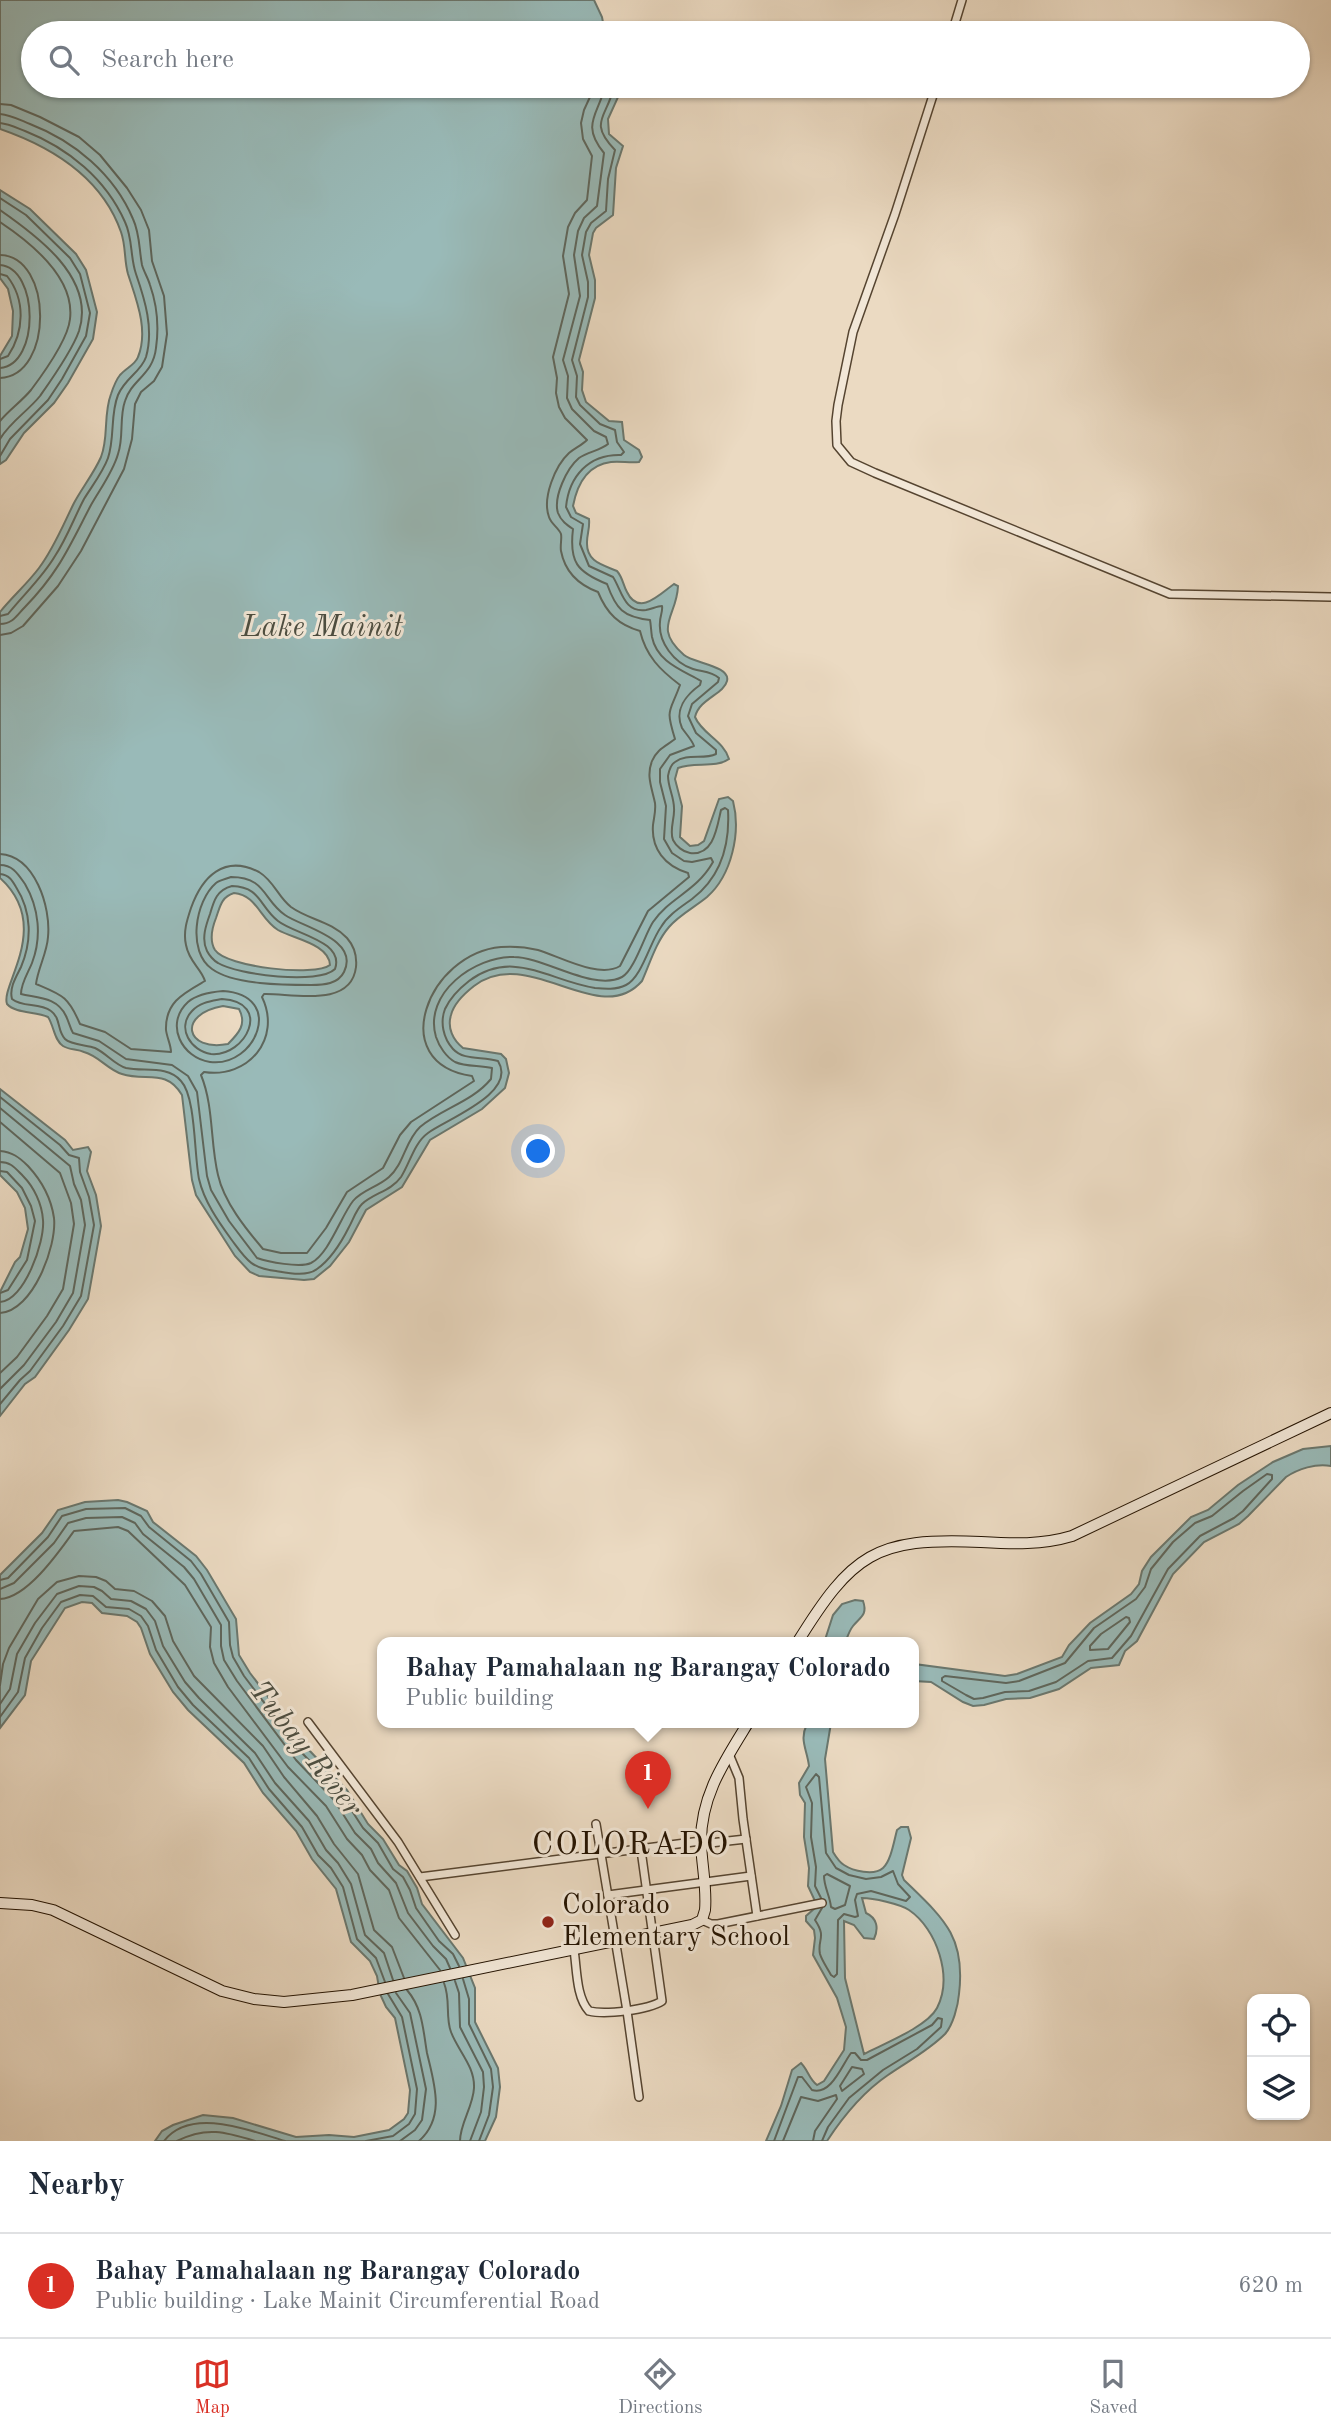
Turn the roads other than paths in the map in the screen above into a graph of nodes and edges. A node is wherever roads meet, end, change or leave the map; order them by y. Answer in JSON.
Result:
{"nodes":[{"id":1,"x":962,"y":0,"type":"edge"},
{"id":2,"x":956,"y":21,"type":"edge"},
{"id":3,"x":932,"y":98,"type":"edge"},
{"id":4,"x":1331,"y":597,"type":"edge"},
{"id":5,"x":1331,"y":1413,"type":"edge"},
{"id":6,"x":801,"y":1637,"type":"edge"},
{"id":7,"x":308,"y":1722,"type":"dead end"},
{"id":8,"x":745,"y":1728,"type":"edge"},
{"id":9,"x":729,"y":1754,"type":"junction"},
{"id":10,"x":596,"y":1824,"type":"dead end"},
{"id":11,"x":746,"y":1839,"type":"junction"},
{"id":12,"x":701,"y":1843,"type":"junction"},
{"id":13,"x":641,"y":1850,"type":"junction"},
{"id":14,"x":601,"y":1855,"type":"junction"},
{"id":15,"x":751,"y":1876,"type":"junction"},
{"id":16,"x":420,"y":1877,"type":"junction"},
{"id":17,"x":704,"y":1882,"type":"junction"},
{"id":18,"x":646,"y":1889,"type":"junction"},
{"id":19,"x":608,"y":1895,"type":"junction"},
{"id":20,"x":0,"y":1903,"type":"edge"},
{"id":21,"x":822,"y":1903,"type":"dead end"},
{"id":22,"x":757,"y":1916,"type":"junction"},
{"id":23,"x":702,"y":1920,"type":"junction"},
{"id":24,"x":653,"y":1933,"type":"junction"},
{"id":25,"x":455,"y":1935,"type":"dead end"},
{"id":26,"x":616,"y":1941,"type":"junction"},
{"id":27,"x":574,"y":1950,"type":"junction"},
{"id":28,"x":627,"y":2011,"type":"junction"},
{"id":29,"x":639,"y":2097,"type":"dead end"}],
"edges":[{"from":1,"to":2,"type":"street"},
{"from":3,"to":4,"type":"street"},
{"from":5,"to":6,"type":"main road"},
{"from":7,"to":16,"type":"street"},
{"from":8,"to":9,"type":"main road"},
{"from":9,"to":11,"type":"street"},
{"from":9,"to":12,"type":"main road"},
{"from":10,"to":14,"type":"street"},
{"from":11,"to":12,"type":"street"},
{"from":11,"to":15,"type":"street"},
{"from":12,"to":13,"type":"street"},
{"from":12,"to":17,"type":"main road"},
{"from":13,"to":14,"type":"street"},
{"from":13,"to":18,"type":"street"},
{"from":14,"to":16,"type":"street"},
{"from":14,"to":19,"type":"street"},
{"from":15,"to":17,"type":"street"},
{"from":15,"to":22,"type":"street"},
{"from":16,"to":25,"type":"street"},
{"from":17,"to":18,"type":"street"},
{"from":17,"to":23,"type":"main road"},
{"from":18,"to":19,"type":"street"},
{"from":18,"to":24,"type":"street"},
{"from":19,"to":26,"type":"street"},
{"from":20,"to":27,"type":"main road"},
{"from":21,"to":22,"type":"street"},
{"from":22,"to":23,"type":"street"},
{"from":23,"to":24,"type":"main road"},
{"from":24,"to":26,"type":"main road"},
{"from":24,"to":28,"type":"street"},
{"from":26,"to":27,"type":"main road"},
{"from":26,"to":28,"type":"street"},
{"from":27,"to":28,"type":"street"},
{"from":28,"to":29,"type":"street"}]}
